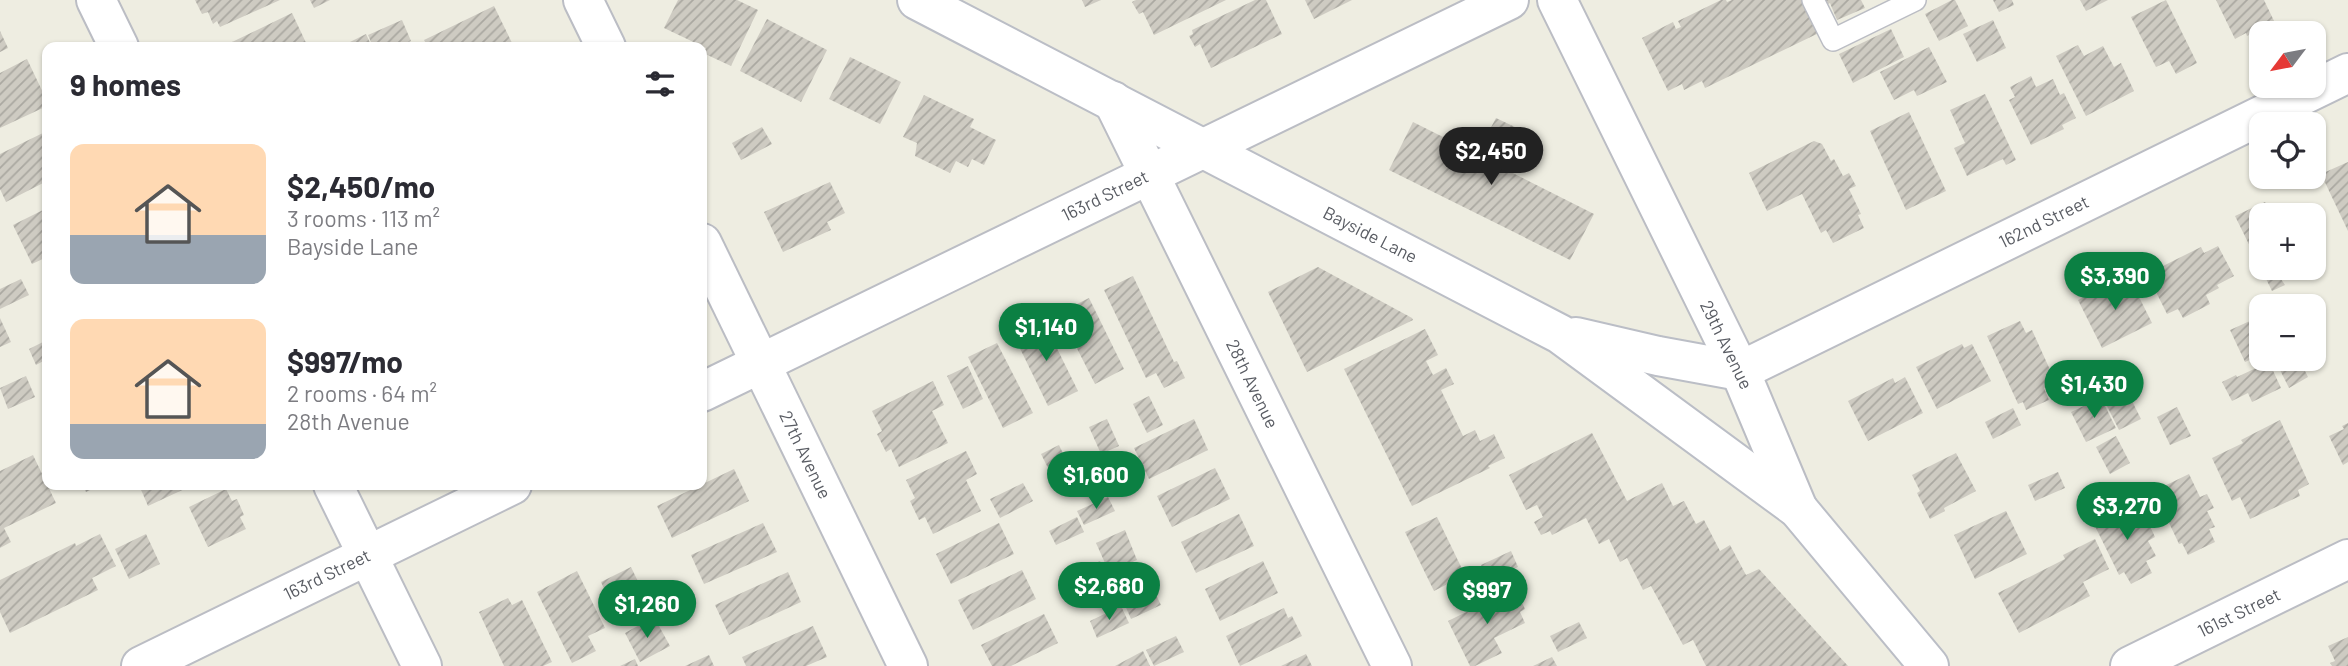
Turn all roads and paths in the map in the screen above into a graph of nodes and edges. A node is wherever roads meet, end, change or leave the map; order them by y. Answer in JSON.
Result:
{"nodes":[{"id":1,"x":96,"y":0,"type":"edge"},
{"id":2,"x":583,"y":0,"type":"edge"},
{"id":3,"x":917,"y":0,"type":"edge"},
{"id":4,"x":1509,"y":0,"type":"edge"},
{"id":5,"x":1557,"y":0,"type":"edge"},
{"id":6,"x":1813,"y":0,"type":"edge"},
{"id":7,"x":1915,"y":0,"type":"edge"},
{"id":8,"x":117,"y":42,"type":"edge"},
{"id":9,"x":604,"y":42,"type":"edge"},
{"id":10,"x":2348,"y":73,"type":"edge"},
{"id":11,"x":1113,"y":102,"type":"junction"},
{"id":12,"x":1203,"y":148,"type":"junction"},
{"id":13,"x":1149,"y":174,"type":"junction"},
{"id":14,"x":707,"y":253,"type":"edge"},
{"id":15,"x":1560,"y":334,"type":"junction"},
{"id":16,"x":761,"y":363,"type":"junction"},
{"id":17,"x":1740,"y":371,"type":"junction"},
{"id":18,"x":707,"y":390,"type":"edge"},
{"id":19,"x":334,"y":490,"type":"edge"},
{"id":20,"x":502,"y":490,"type":"edge"},
{"id":21,"x":1798,"y":509,"type":"junction"},
{"id":22,"x":367,"y":555,"type":"junction"},
{"id":23,"x":2348,"y":559,"type":"edge"},
{"id":24,"x":141,"y":666,"type":"edge"},
{"id":25,"x":422,"y":666,"type":"edge"},
{"id":26,"x":908,"y":666,"type":"edge"},
{"id":27,"x":1392,"y":666,"type":"edge"},
{"id":28,"x":1929,"y":666,"type":"edge"},
{"id":29,"x":2130,"y":666,"type":"edge"}],
"edges":[{"from":1,"to":8,"type":"street"},
{"from":2,"to":9,"type":"street"},
{"from":3,"to":11,"type":"street","name":"Bayside Lane"},
{"from":4,"to":12,"type":"street","name":"163rd Street"},
{"from":5,"to":17,"type":"street","name":"29th Avenue"},
{"from":6,"to":7,"type":"lane"},
{"from":10,"to":17,"type":"street","name":"162nd Street"},
{"from":11,"to":12,"type":"street","name":"Bayside Lane"},
{"from":11,"to":13,"type":"street","name":"28th Avenue"},
{"from":12,"to":13,"type":"street","name":"163rd Street"},
{"from":12,"to":15,"type":"street","name":"Bayside Lane"},
{"from":13,"to":16,"type":"street","name":"163rd Street"},
{"from":13,"to":27,"type":"street","name":"28th Avenue"},
{"from":14,"to":16,"type":"street","name":"27th Avenue"},
{"from":15,"to":17,"type":"street"},
{"from":15,"to":21,"type":"street","name":"Bayside Lane"},
{"from":16,"to":18,"type":"street","name":"163rd Street"},
{"from":16,"to":26,"type":"street","name":"27th Avenue"},
{"from":17,"to":21,"type":"street","name":"29th Avenue"},
{"from":19,"to":22,"type":"street"},
{"from":20,"to":22,"type":"street","name":"163rd Street"},
{"from":21,"to":28,"type":"street","name":"29th Avenue"},
{"from":22,"to":24,"type":"street","name":"163rd Street"},
{"from":22,"to":25,"type":"street"},
{"from":23,"to":29,"type":"street","name":"161st Street"}]}
